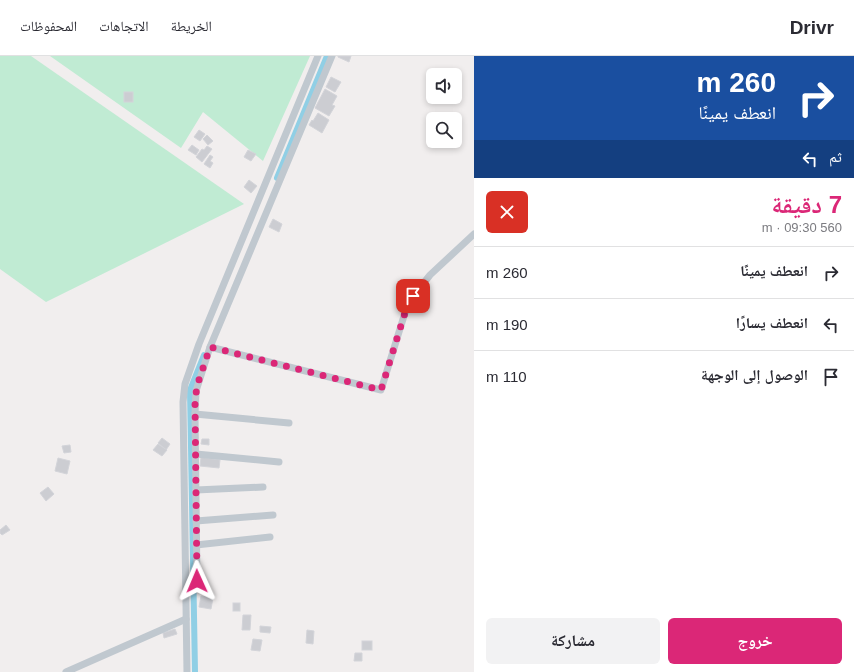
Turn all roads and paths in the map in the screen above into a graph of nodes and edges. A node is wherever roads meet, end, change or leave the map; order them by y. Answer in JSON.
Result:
{"nodes":[{"id":1,"x":318,"y":56,"type":"edge"},
{"id":2,"x":332,"y":56,"type":"edge"},
{"id":3,"x":474,"y":234,"type":"edge"},
{"id":4,"x":210,"y":347,"type":"junction"},
{"id":5,"x":196,"y":372,"type":"junction"},
{"id":6,"x":195,"y":414,"type":"junction"},
{"id":7,"x":289,"y":423,"type":"dead end"},
{"id":8,"x":196,"y":454,"type":"junction"},
{"id":9,"x":279,"y":462,"type":"dead end"},
{"id":10,"x":263,"y":487,"type":"dead end"},
{"id":11,"x":196,"y":490,"type":"junction"},
{"id":12,"x":272,"y":515,"type":"dead end"},
{"id":13,"x":196,"y":521,"type":"junction"},
{"id":14,"x":270,"y":537,"type":"dead end"},
{"id":15,"x":196,"y":545,"type":"junction"},
{"id":16,"x":190,"y":582,"type":"junction"},
{"id":17,"x":186,"y":619,"type":"junction"},
{"id":18,"x":66,"y":672,"type":"edge"},
{"id":19,"x":187,"y":672,"type":"edge"}],
"edges":[{"from":1,"to":5,"type":"street"},
{"from":2,"to":4,"type":"street"},
{"from":3,"to":4,"type":"street"},
{"from":4,"to":5,"type":"street"},
{"from":5,"to":6,"type":"street"},
{"from":5,"to":16,"type":"street"},
{"from":6,"to":7,"type":"street"},
{"from":6,"to":8,"type":"street"},
{"from":8,"to":9,"type":"street"},
{"from":8,"to":11,"type":"street"},
{"from":10,"to":11,"type":"street"},
{"from":11,"to":13,"type":"street"},
{"from":12,"to":13,"type":"street"},
{"from":13,"to":15,"type":"street"},
{"from":14,"to":15,"type":"street"},
{"from":15,"to":16,"type":"street"},
{"from":16,"to":17,"type":"street"},
{"from":17,"to":18,"type":"street"},
{"from":17,"to":19,"type":"street"}]}
